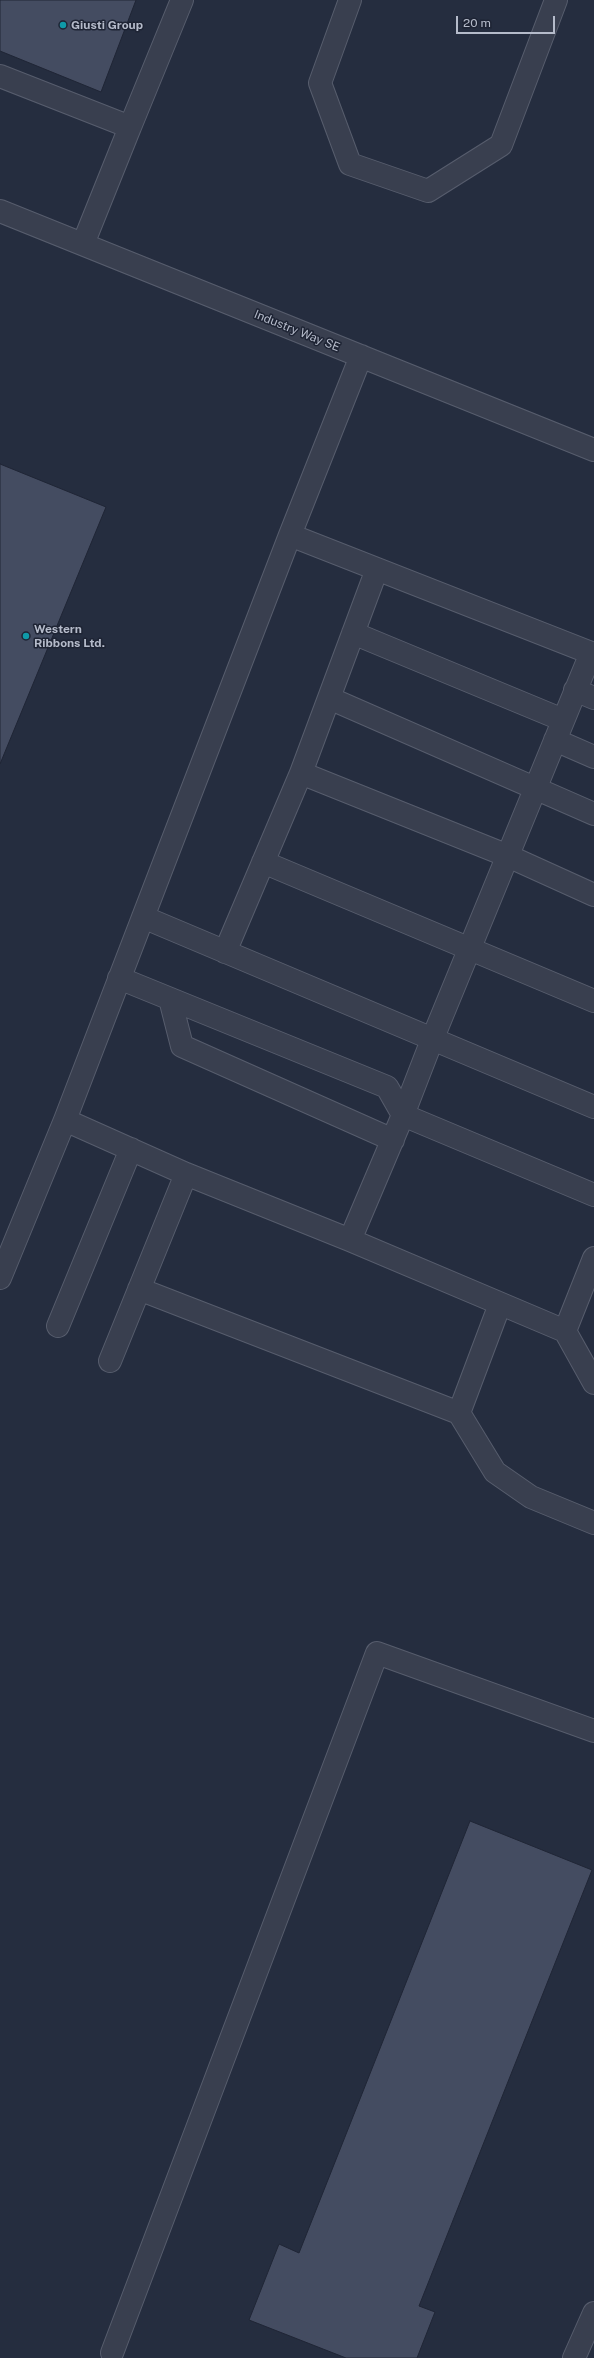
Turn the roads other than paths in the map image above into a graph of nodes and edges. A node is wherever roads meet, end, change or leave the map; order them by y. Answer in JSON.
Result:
{"nodes":[{"id":1,"x":182,"y":0,"type":"edge"},
{"id":2,"x":350,"y":0,"type":"edge"},
{"id":3,"x":556,"y":0,"type":"edge"},
{"id":4,"x":0,"y":76,"type":"edge"},
{"id":5,"x":130,"y":127,"type":"junction"},
{"id":6,"x":0,"y":211,"type":"edge"},
{"id":7,"x":82,"y":244,"type":"junction"},
{"id":8,"x":361,"y":356,"type":"junction"},
{"id":9,"x":594,"y":450,"type":"edge"},
{"id":10,"x":290,"y":535,"type":"junction"},
{"id":11,"x":378,"y":569,"type":"junction"},
{"id":12,"x":353,"y":633,"type":"junction"},
{"id":13,"x":584,"y":694,"type":"edge"},
{"id":14,"x":329,"y":698,"type":"junction"},
{"id":15,"x":563,"y":720,"type":"junction"},
{"id":16,"x":555,"y":740,"type":"junction"},
{"id":17,"x":594,"y":757,"type":"edge"},
{"id":18,"x":301,"y":774,"type":"junction"},
{"id":19,"x":535,"y":789,"type":"junction"},
{"id":20,"x":594,"y":814,"type":"edge"},
{"id":21,"x":508,"y":856,"type":"junction"},
{"id":22,"x":263,"y":862,"type":"junction"},
{"id":23,"x":594,"y":895,"type":"edge"},
{"id":24,"x":143,"y":917,"type":"junction"},
{"id":25,"x":469,"y":949,"type":"junction"},
{"id":26,"x":225,"y":952,"type":"junction"},
{"id":27,"x":119,"y":978,"type":"junction"},
{"id":28,"x":170,"y":999,"type":"junction"},
{"id":29,"x":594,"y":1001,"type":"edge"},
{"id":30,"x":432,"y":1040,"type":"junction"},
{"id":31,"x":594,"y":1106,"type":"edge"},
{"id":32,"x":403,"y":1115,"type":"junction"},
{"id":33,"x":65,"y":1120,"type":"junction"},
{"id":34,"x":393,"y":1140,"type":"junction"},
{"id":35,"x":131,"y":1149,"type":"junction"},
{"id":36,"x":186,"y":1174,"type":"junction"},
{"id":37,"x":594,"y":1195,"type":"edge"},
{"id":38,"x":350,"y":1240,"type":"junction"},
{"id":39,"x":594,"y":1258,"type":"edge"},
{"id":40,"x":0,"y":1278,"type":"edge"},
{"id":41,"x":139,"y":1289,"type":"junction"},
{"id":42,"x":500,"y":1304,"type":"junction"},
{"id":43,"x":58,"y":1326,"type":"dead end"},
{"id":44,"x":564,"y":1331,"type":"junction"},
{"id":45,"x":110,"y":1361,"type":"dead end"},
{"id":46,"x":594,"y":1383,"type":"edge"},
{"id":47,"x":459,"y":1413,"type":"junction"},
{"id":48,"x":594,"y":1523,"type":"edge"},
{"id":49,"x":594,"y":1731,"type":"edge"},
{"id":50,"x":594,"y":2313,"type":"edge"},
{"id":51,"x":115,"y":2356,"type":"edge"},
{"id":52,"x":574,"y":2358,"type":"edge"}],
"edges":[{"from":1,"to":5,"type":"street"},
{"from":2,"to":3,"type":"street"},
{"from":4,"to":5,"type":"street"},
{"from":5,"to":7,"type":"street"},
{"from":6,"to":7,"type":"street","name":"Industry Way SE"},
{"from":7,"to":8,"type":"street","name":"Industry Way SE"},
{"from":8,"to":9,"type":"street","name":"Industry Way SE"},
{"from":8,"to":10,"type":"street"},
{"from":10,"to":11,"type":"street"},
{"from":10,"to":24,"type":"street"},
{"from":11,"to":12,"type":"street"},
{"from":11,"to":13,"type":"street"},
{"from":12,"to":14,"type":"street"},
{"from":12,"to":15,"type":"street"},
{"from":13,"to":15,"type":"street"},
{"from":14,"to":18,"type":"street"},
{"from":14,"to":19,"type":"street"},
{"from":15,"to":16,"type":"street"},
{"from":16,"to":17,"type":"street"},
{"from":16,"to":19,"type":"street"},
{"from":18,"to":21,"type":"street"},
{"from":18,"to":22,"type":"street"},
{"from":19,"to":20,"type":"street"},
{"from":19,"to":21,"type":"street"},
{"from":21,"to":23,"type":"street"},
{"from":21,"to":25,"type":"street"},
{"from":22,"to":25,"type":"street"},
{"from":22,"to":26,"type":"street"},
{"from":24,"to":26,"type":"street"},
{"from":24,"to":27,"type":"street"},
{"from":25,"to":29,"type":"street"},
{"from":25,"to":30,"type":"street"},
{"from":26,"to":30,"type":"street"},
{"from":27,"to":28,"type":"street"},
{"from":27,"to":33,"type":"street"},
{"from":28,"to":32,"type":"street"},
{"from":28,"to":34,"type":"street"},
{"from":30,"to":31,"type":"street"},
{"from":30,"to":32,"type":"street"},
{"from":32,"to":34,"type":"street"},
{"from":32,"to":37,"type":"street"},
{"from":33,"to":35,"type":"street"},
{"from":33,"to":40,"type":"street"},
{"from":34,"to":38,"type":"street"},
{"from":35,"to":36,"type":"street"},
{"from":35,"to":43,"type":"street"},
{"from":36,"to":38,"type":"street"},
{"from":36,"to":41,"type":"street"},
{"from":38,"to":42,"type":"street"},
{"from":39,"to":44,"type":"street"},
{"from":41,"to":45,"type":"street"},
{"from":41,"to":47,"type":"street"},
{"from":42,"to":44,"type":"street"},
{"from":42,"to":47,"type":"street"},
{"from":44,"to":46,"type":"street"},
{"from":47,"to":48,"type":"street"},
{"from":49,"to":51,"type":"street"},
{"from":50,"to":52,"type":"street"}]}
